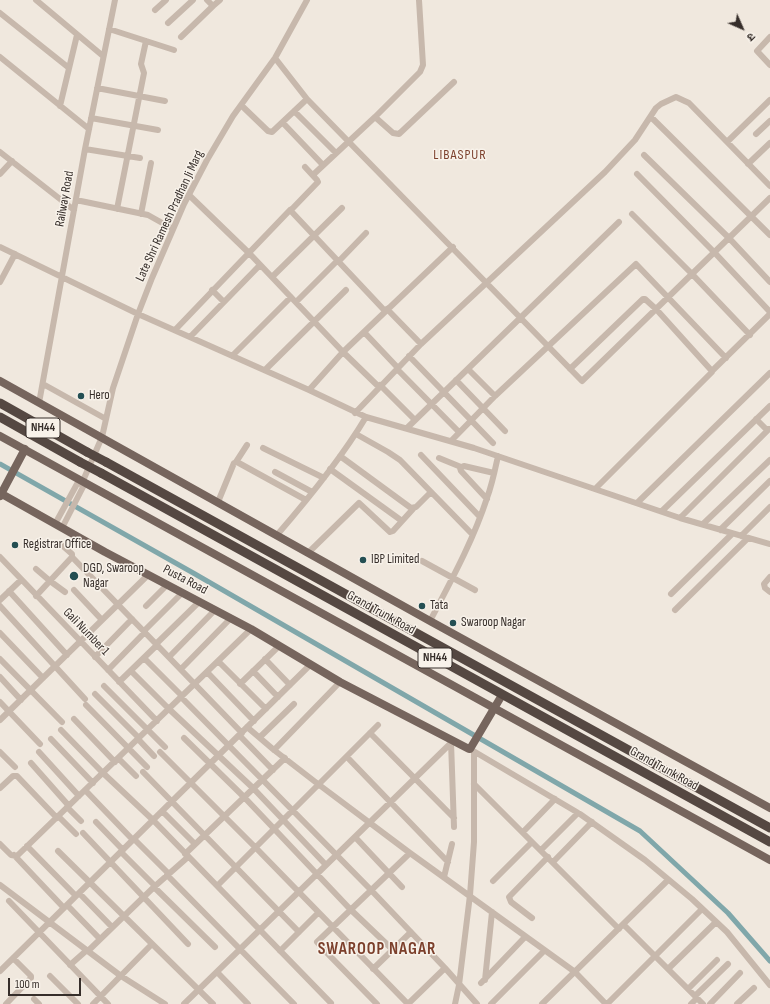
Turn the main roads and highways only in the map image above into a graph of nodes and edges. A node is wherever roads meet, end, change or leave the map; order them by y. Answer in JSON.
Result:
{"nodes":[{"id":1,"x":0,"y":381,"type":"edge"},
{"id":2,"x":0,"y":403,"type":"edge"},
{"id":3,"x":0,"y":417,"type":"edge"},
{"id":4,"x":0,"y":436,"type":"edge"},
{"id":5,"x":25,"y":449,"type":"junction"},
{"id":6,"x":1,"y":493,"type":"edge"},
{"id":7,"x":502,"y":695,"type":"junction"},
{"id":8,"x":494,"y":708,"type":"junction"},
{"id":9,"x":770,"y":808,"type":"edge"},
{"id":10,"x":770,"y":828,"type":"edge"},
{"id":11,"x":770,"y":842,"type":"edge"},
{"id":12,"x":770,"y":860,"type":"edge"}],
"edges":[{"from":1,"to":9,"type":"main road"},
{"from":2,"to":10,"type":"highway","name":"Grand Trunk Road","number":"NH44","bridge":true},
{"from":3,"to":7,"type":"highway","name":"Grand Trunk Road","number":"NH44","bridge":true},
{"from":4,"to":5,"type":"main road"},
{"from":5,"to":6,"type":"main road"},
{"from":5,"to":8,"type":"main road"},
{"from":6,"to":8,"type":"main road","name":"Pusta Road"},
{"from":7,"to":8,"type":"main road"},
{"from":7,"to":11,"type":"highway","name":"Grand Trunk Road","number":"NH44"},
{"from":8,"to":12,"type":"main road"}]}
